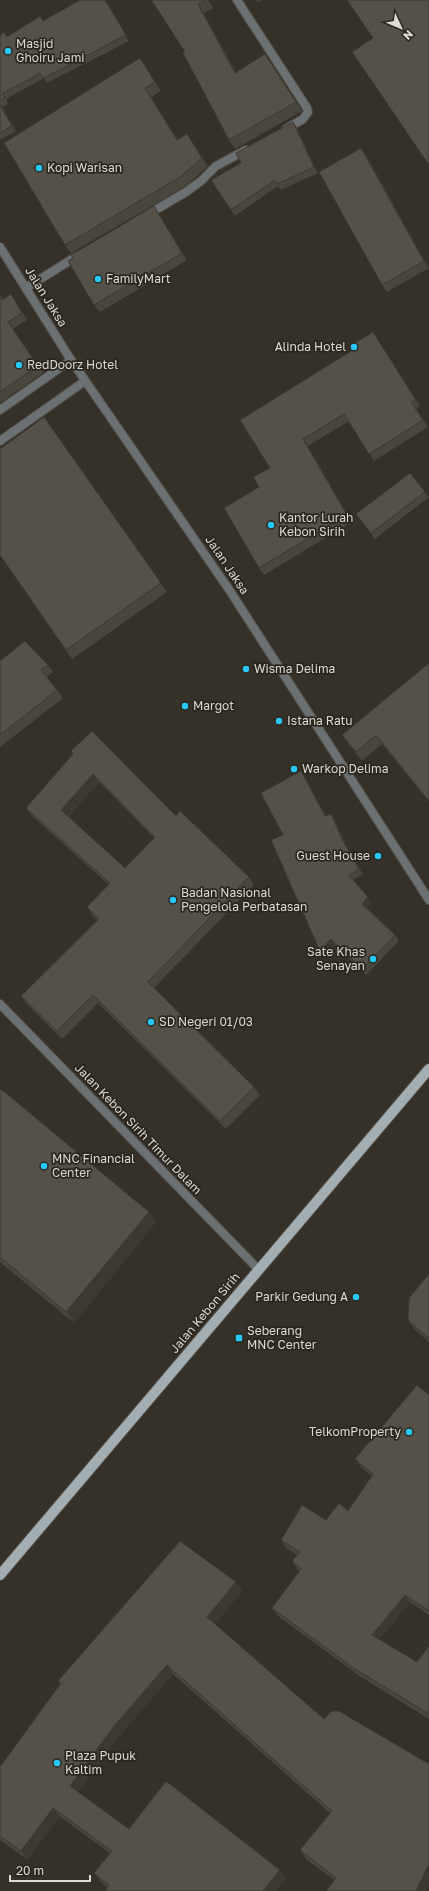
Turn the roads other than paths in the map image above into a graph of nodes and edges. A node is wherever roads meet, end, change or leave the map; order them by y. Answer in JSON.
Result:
{"nodes":[{"id":1,"x":237,"y":0,"type":"edge"},
{"id":2,"x":276,"y":134,"type":"edge"},
{"id":3,"x":256,"y":144,"type":"edge"},
{"id":4,"x":140,"y":220,"type":"edge"},
{"id":5,"x":0,"y":247,"type":"edge"},
{"id":6,"x":86,"y":251,"type":"edge"},
{"id":7,"x":26,"y":288,"type":"junction"},
{"id":8,"x":70,"y":360,"type":"junction"},
{"id":9,"x":85,"y":381,"type":"junction"},
{"id":10,"x":0,"y":410,"type":"edge"},
{"id":11,"x":0,"y":441,"type":"edge"},
{"id":12,"x":429,"y":900,"type":"edge"},
{"id":13,"x":0,"y":1004,"type":"edge"},
{"id":14,"x":429,"y":1069,"type":"edge"},
{"id":15,"x":259,"y":1270,"type":"junction"},
{"id":16,"x":0,"y":1575,"type":"edge"}],
"edges":[{"from":1,"to":2,"type":"street"},
{"from":3,"to":4,"type":"street"},
{"from":5,"to":7,"type":"street","name":"Jalan Jaksa"},
{"from":6,"to":7,"type":"street"},
{"from":7,"to":8,"type":"street","name":"Jalan Jaksa"},
{"from":8,"to":9,"type":"street","name":"Jalan Jaksa"},
{"from":8,"to":10,"type":"street"},
{"from":9,"to":11,"type":"street"},
{"from":9,"to":12,"type":"street","name":"Jalan Jaksa"},
{"from":13,"to":15,"type":"street","name":"Jalan Kebon Sirih Timur Dalam"},
{"from":14,"to":15,"type":"main road","name":"Jalan Kebon Sirih"},
{"from":15,"to":16,"type":"main road","name":"Jalan Kebon Sirih"}]}
